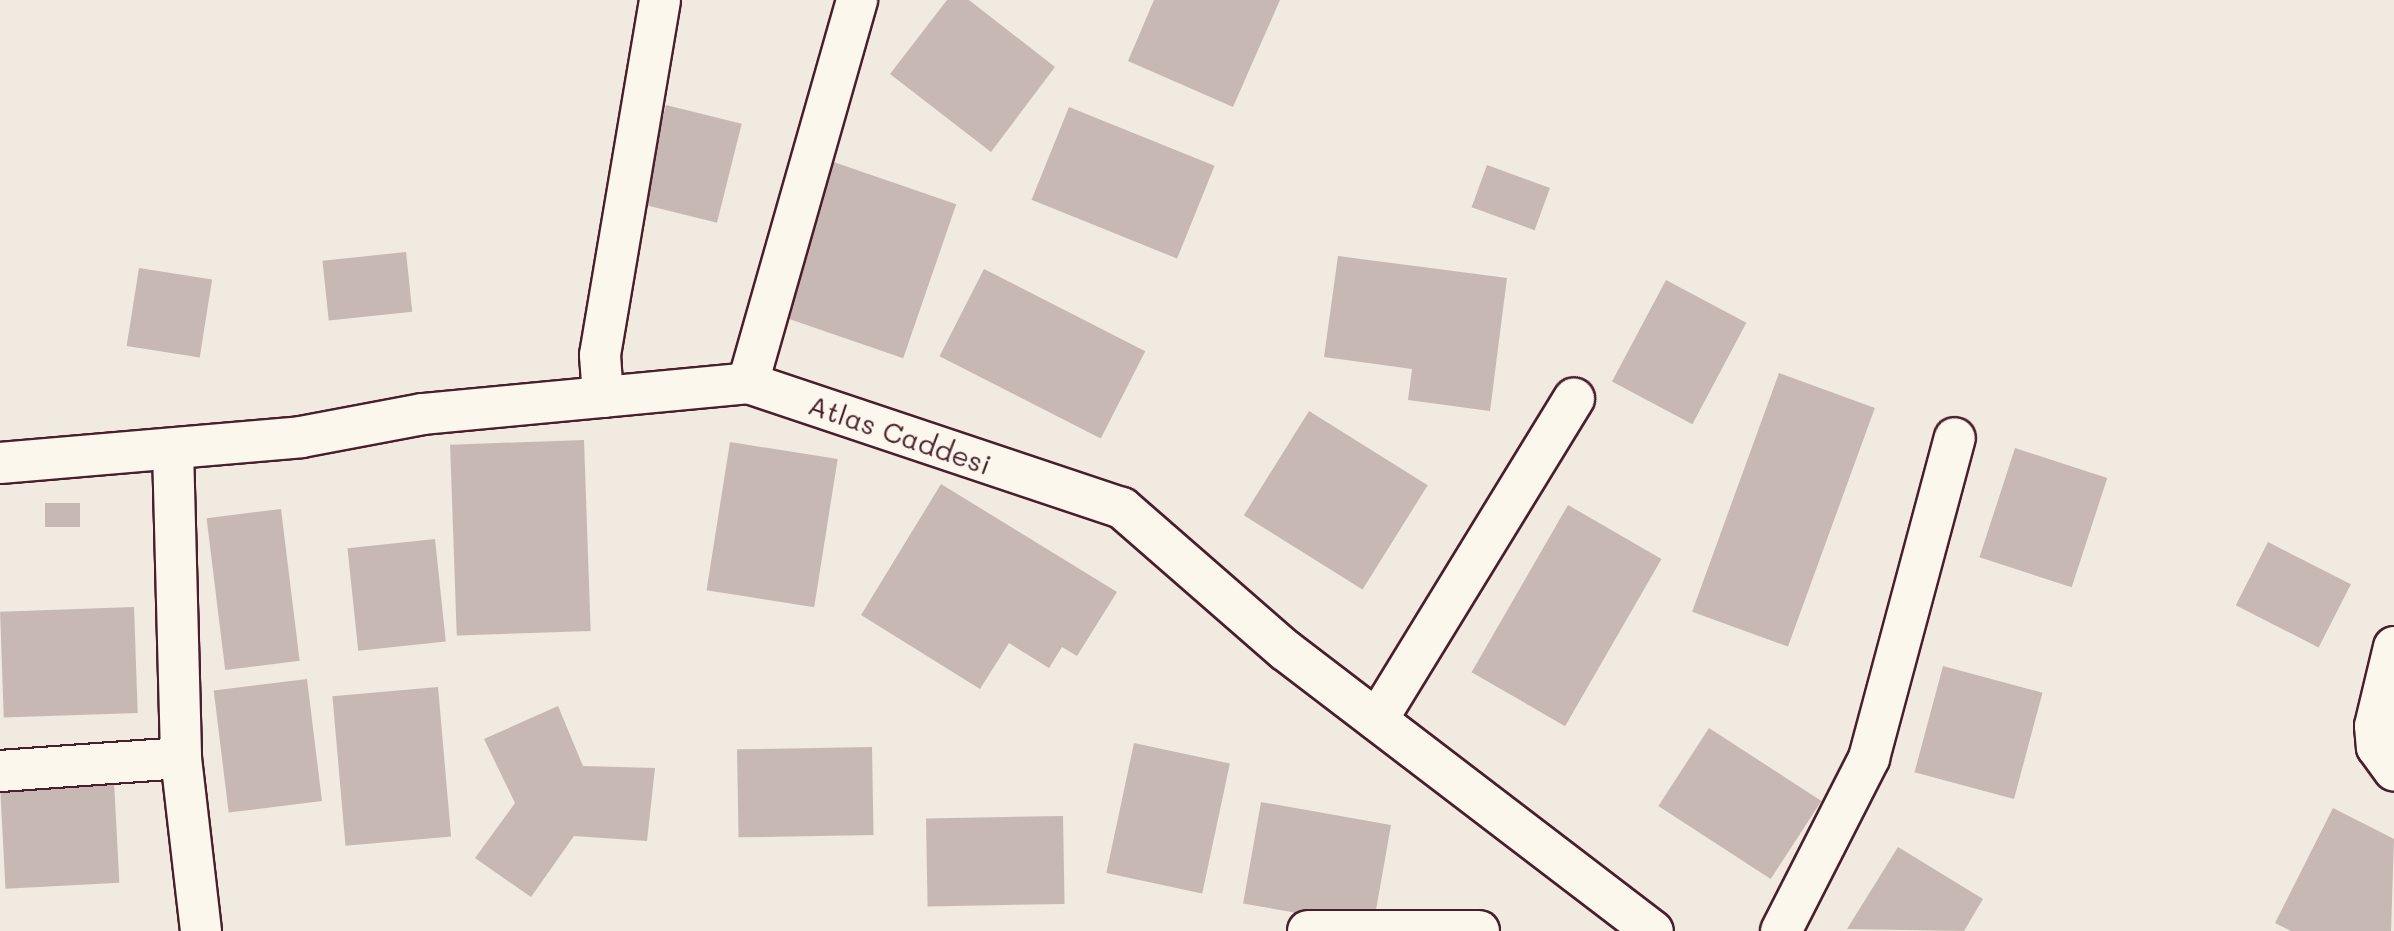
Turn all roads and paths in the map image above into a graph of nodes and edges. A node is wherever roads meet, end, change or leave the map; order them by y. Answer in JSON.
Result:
{"nodes":[{"id":1,"x":660,"y":0,"type":"edge"},
{"id":2,"x":857,"y":0,"type":"edge"},
{"id":3,"x":748,"y":382,"type":"junction"},
{"id":4,"x":604,"y":397,"type":"junction"},
{"id":5,"x":1574,"y":400,"type":"dead end"},
{"id":6,"x":1955,"y":438,"type":"dead end"},
{"id":7,"x":174,"y":450,"type":"junction"},
{"id":8,"x":0,"y":463,"type":"edge"},
{"id":9,"x":2394,"y":647,"type":"edge"},
{"id":10,"x":1377,"y":720,"type":"junction"},
{"id":11,"x":180,"y":758,"type":"junction"},
{"id":12,"x":2394,"y":770,"type":"edge"},
{"id":13,"x":0,"y":771,"type":"edge"},
{"id":14,"x":201,"y":931,"type":"edge"},
{"id":15,"x":1308,"y":931,"type":"edge"},
{"id":16,"x":1479,"y":931,"type":"edge"},
{"id":17,"x":1653,"y":931,"type":"edge"},
{"id":18,"x":1782,"y":931,"type":"edge"}],
"edges":[{"from":1,"to":4,"type":"street"},
{"from":2,"to":3,"type":"street"},
{"from":3,"to":4,"type":"street","name":"Atlas Caddesi"},
{"from":3,"to":10,"type":"street","name":"Atlas Caddesi"},
{"from":4,"to":7,"type":"street","name":"Atlas Caddesi"},
{"from":5,"to":10,"type":"street"},
{"from":6,"to":18,"type":"street"},
{"from":7,"to":8,"type":"street","name":"Atlas Caddesi"},
{"from":7,"to":11,"type":"street"},
{"from":9,"to":12,"type":"street"},
{"from":10,"to":17,"type":"street","name":"Atlas Caddesi"},
{"from":11,"to":13,"type":"street"},
{"from":11,"to":14,"type":"street"},
{"from":15,"to":16,"type":"street"}]}
